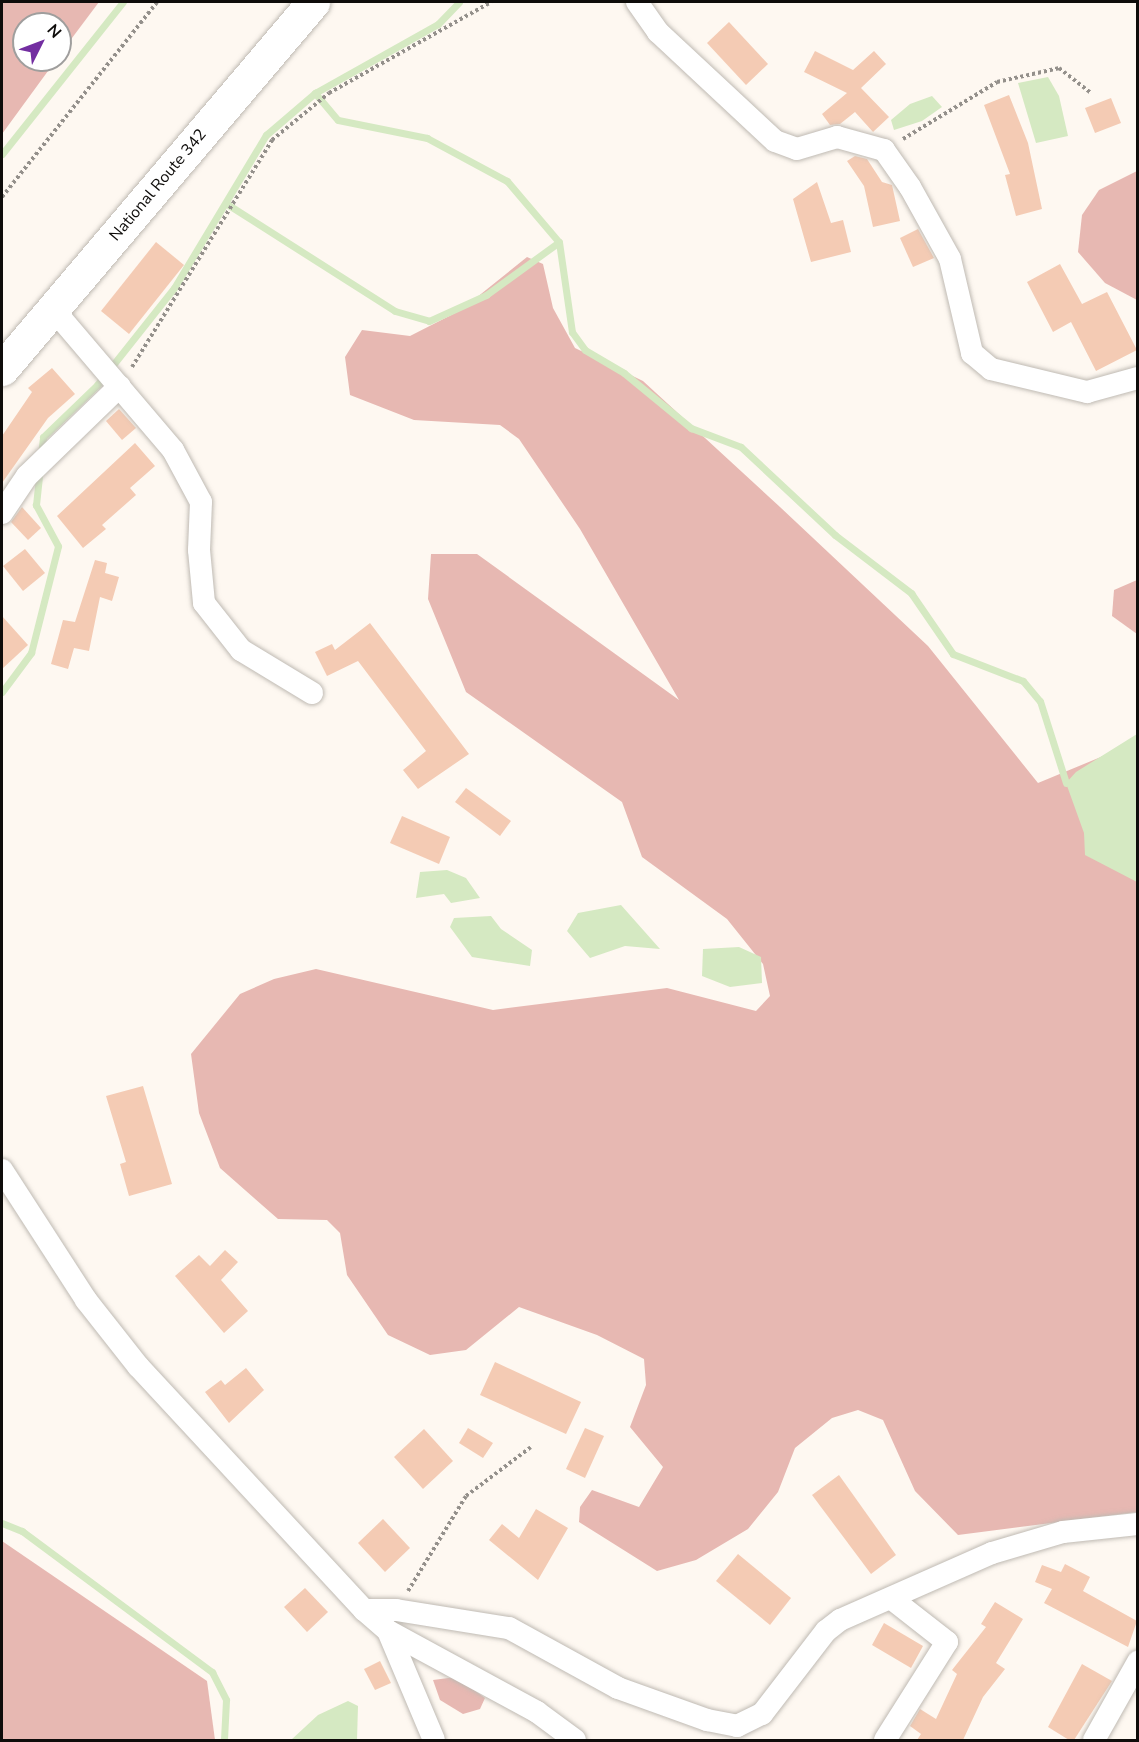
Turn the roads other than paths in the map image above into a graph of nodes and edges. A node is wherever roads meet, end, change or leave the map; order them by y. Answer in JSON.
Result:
{"nodes":[{"id":1,"x":313,"y":2,"type":"edge"},
{"id":2,"x":638,"y":2,"type":"edge"},
{"id":3,"x":53,"y":309,"type":"junction"},
{"id":4,"x":2,"y":369,"type":"edge"},
{"id":5,"x":1137,"y":378,"type":"edge"},
{"id":6,"x":120,"y":386,"type":"junction"},
{"id":7,"x":2,"y":513,"type":"edge"},
{"id":8,"x":312,"y":693,"type":"dead end"},
{"id":9,"x":2,"y":1170,"type":"edge"},
{"id":10,"x":1137,"y":1524,"type":"edge"},
{"id":11,"x":892,"y":1599,"type":"junction"},
{"id":12,"x":364,"y":1610,"type":"junction"},
{"id":13,"x":388,"y":1631,"type":"junction"},
{"id":14,"x":1137,"y":1662,"type":"edge"},
{"id":15,"x":434,"y":1740,"type":"edge"},
{"id":16,"x":575,"y":1740,"type":"edge"},
{"id":17,"x":885,"y":1740,"type":"edge"},
{"id":18,"x":1094,"y":1740,"type":"edge"}],
"edges":[{"from":1,"to":3,"type":"highway","name":"National Route 342"},
{"from":2,"to":5,"type":"street"},
{"from":3,"to":4,"type":"highway","name":"National Route 342"},
{"from":3,"to":6,"type":"street"},
{"from":6,"to":7,"type":"street"},
{"from":6,"to":8,"type":"street"},
{"from":9,"to":12,"type":"street"},
{"from":10,"to":11,"type":"street"},
{"from":11,"to":12,"type":"street"},
{"from":11,"to":17,"type":"street"},
{"from":12,"to":13,"type":"street"},
{"from":13,"to":15,"type":"street"},
{"from":13,"to":16,"type":"street"},
{"from":14,"to":18,"type":"street"}]}
